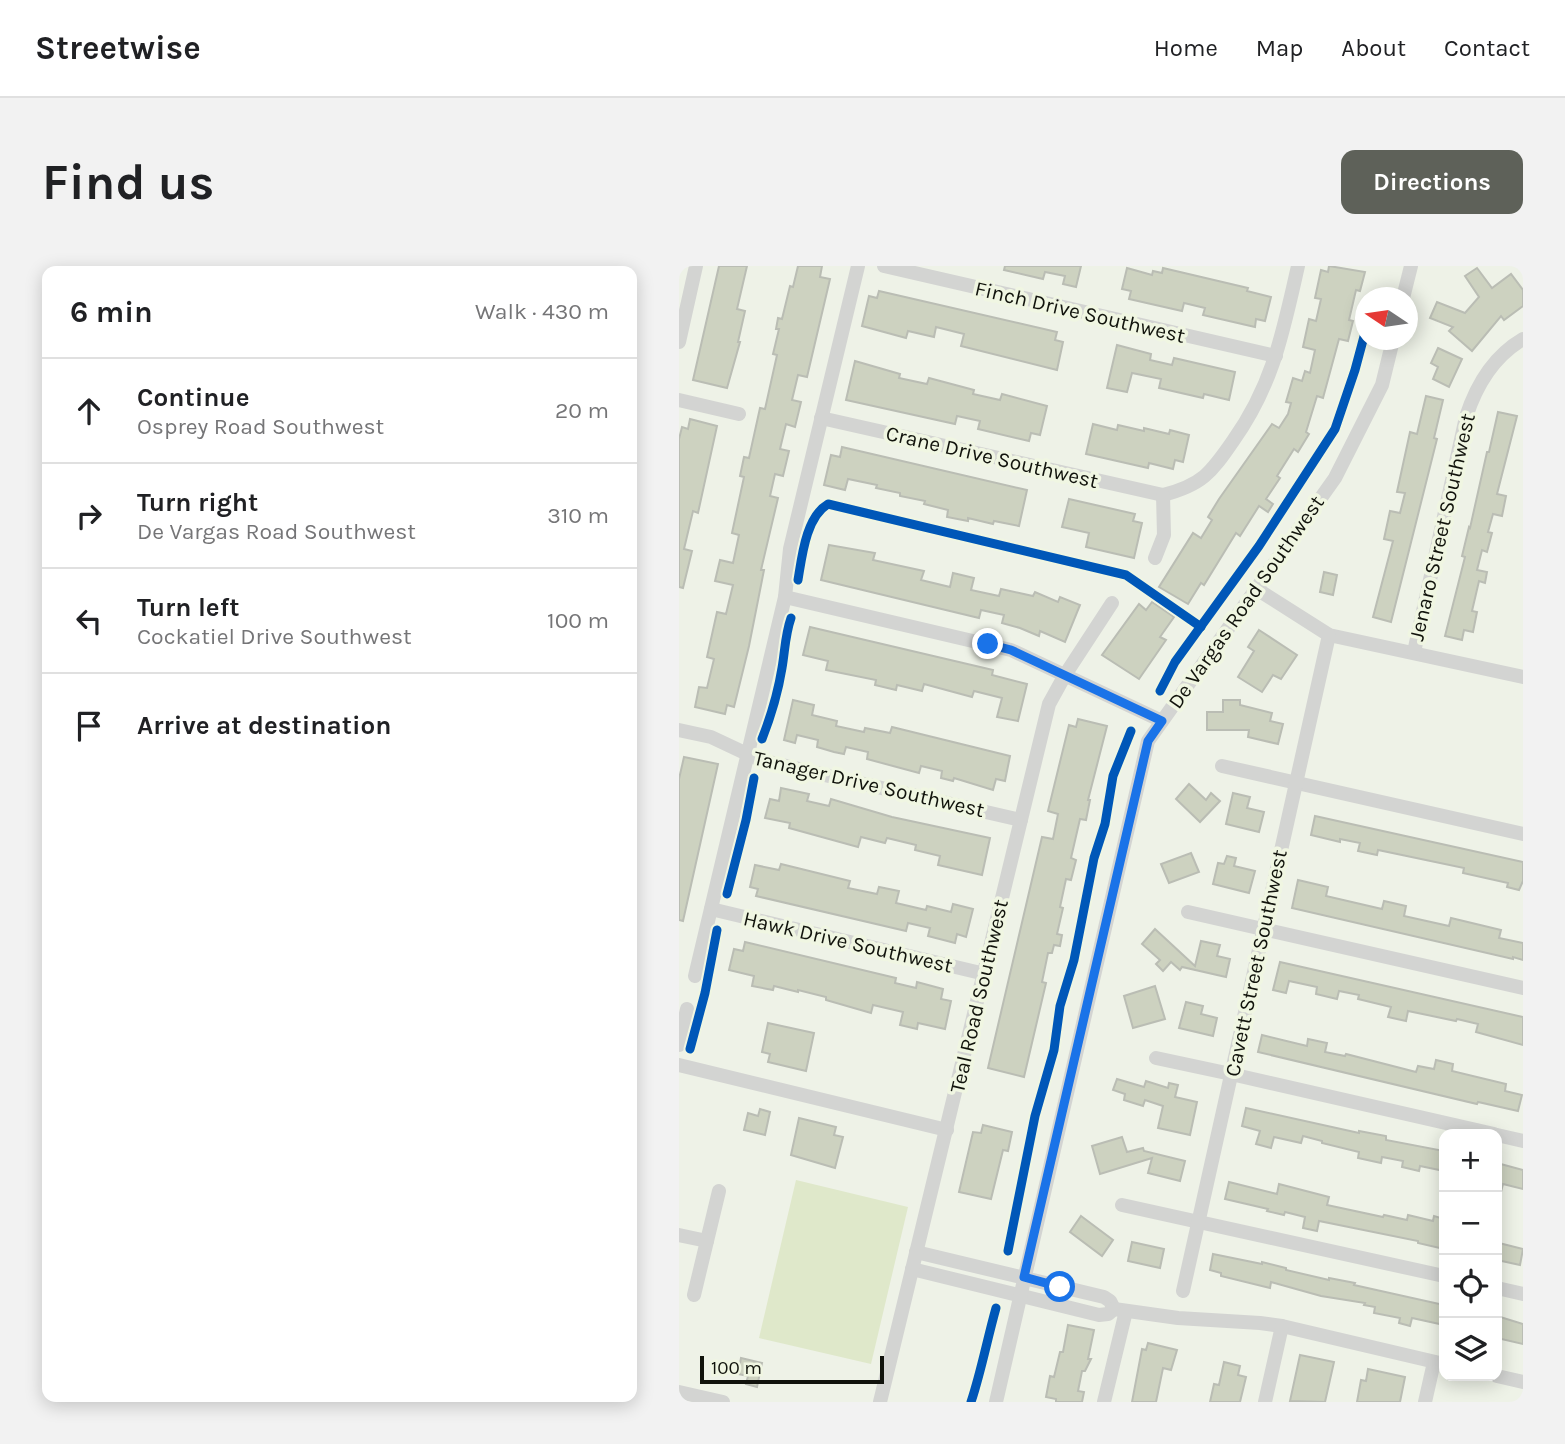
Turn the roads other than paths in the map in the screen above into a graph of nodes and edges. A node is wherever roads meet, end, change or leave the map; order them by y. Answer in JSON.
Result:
{"nodes":[{"id":1,"x":696,"y":266,"type":"edge"},
{"id":2,"x":858,"y":266,"type":"edge"},
{"id":3,"x":884,"y":266,"type":"edge"},
{"id":4,"x":1298,"y":266,"type":"edge"},
{"id":5,"x":1411,"y":266,"type":"edge"},
{"id":6,"x":1406,"y":287,"type":"edge"},
{"id":7,"x":1523,"y":339,"type":"edge"},
{"id":8,"x":679,"y":342,"type":"edge"},
{"id":9,"x":1391,"y":350,"type":"edge"},
{"id":10,"x":1276,"y":356,"type":"junction"},
{"id":11,"x":679,"y":400,"type":"edge"},
{"id":12,"x":739,"y":414,"type":"dead end"},
{"id":13,"x":821,"y":418,"type":"junction"},
{"id":14,"x":1163,"y":495,"type":"junction"},
{"id":15,"x":1155,"y":558,"type":"dead end"},
{"id":16,"x":1255,"y":588,"type":"junction"},
{"id":17,"x":785,"y":597,"type":"junction"},
{"id":18,"x":1112,"y":603,"type":"dead end"},
{"id":19,"x":1329,"y":635,"type":"junction"},
{"id":20,"x":1414,"y":652,"type":"junction"},
{"id":21,"x":1065,"y":675,"type":"junction"},
{"id":22,"x":1523,"y":677,"type":"edge"},
{"id":23,"x":1162,"y":721,"type":"junction"},
{"id":24,"x":679,"y":730,"type":"edge"},
{"id":25,"x":747,"y":755,"type":"junction"},
{"id":26,"x":1222,"y":766,"type":"dead end"},
{"id":27,"x":1296,"y":783,"type":"junction"},
{"id":28,"x":1021,"y":820,"type":"junction"},
{"id":29,"x":1523,"y":834,"type":"edge"},
{"id":30,"x":711,"y":909,"type":"junction"},
{"id":31,"x":1188,"y":912,"type":"dead end"},
{"id":32,"x":1263,"y":928,"type":"junction"},
{"id":33,"x":985,"y":974,"type":"junction"},
{"id":34,"x":695,"y":976,"type":"dead end"},
{"id":35,"x":1523,"y":988,"type":"edge"},
{"id":36,"x":687,"y":1009,"type":"dead end"},
{"id":37,"x":679,"y":1045,"type":"edge"},
{"id":38,"x":1156,"y":1059,"type":"dead end"},
{"id":39,"x":679,"y":1065,"type":"edge"},
{"id":40,"x":1231,"y":1074,"type":"junction"},
{"id":41,"x":947,"y":1129,"type":"junction"},
{"id":42,"x":1469,"y":1129,"type":"edge"},
{"id":43,"x":1502,"y":1136,"type":"edge"},
{"id":44,"x":1523,"y":1141,"type":"edge"},
{"id":45,"x":719,"y":1191,"type":"dead end"},
{"id":46,"x":1122,"y":1205,"type":"dead end"},
{"id":47,"x":1199,"y":1221,"type":"junction"},
{"id":48,"x":679,"y":1235,"type":"edge"},
{"id":49,"x":707,"y":1241,"type":"junction"},
{"id":50,"x":916,"y":1252,"type":"junction"},
{"id":51,"x":912,"y":1269,"type":"junction"},
{"id":52,"x":1439,"y":1275,"type":"edge"},
{"id":53,"x":1024,"y":1277,"type":"junction"},
{"id":54,"x":1502,"y":1289,"type":"edge"},
{"id":55,"x":1183,"y":1290,"type":"dead end"},
{"id":56,"x":1523,"y":1294,"type":"edge"},
{"id":57,"x":694,"y":1295,"type":"dead end"},
{"id":58,"x":1020,"y":1295,"type":"junction"},
{"id":59,"x":1120,"y":1310,"type":"junction"},
{"id":60,"x":1282,"y":1326,"type":"junction"},
{"id":61,"x":1439,"y":1363,"type":"edge"},
{"id":62,"x":1502,"y":1377,"type":"edge"},
{"id":63,"x":1523,"y":1382,"type":"edge"},
{"id":64,"x":679,"y":1392,"type":"edge"},
{"id":65,"x":723,"y":1402,"type":"edge"},
{"id":66,"x":880,"y":1402,"type":"edge"},
{"id":67,"x":996,"y":1402,"type":"edge"},
{"id":68,"x":1104,"y":1402,"type":"edge"},
{"id":69,"x":1265,"y":1402,"type":"edge"},
{"id":70,"x":1425,"y":1402,"type":"edge"}],
"edges":[{"from":1,"to":8,"type":"street"},
{"from":2,"to":13,"type":"street"},
{"from":3,"to":10,"type":"street","name":"Finch Drive Southwest"},
{"from":4,"to":10,"type":"street"},
{"from":5,"to":6,"type":"street"},
{"from":7,"to":20,"type":"street","name":"Jenaro Street Southwest"},
{"from":9,"to":16,"type":"street","name":"De Vargas Road Southwest"},
{"from":10,"to":14,"type":"street"},
{"from":11,"to":12,"type":"street"},
{"from":13,"to":14,"type":"street","name":"Crane Drive Southwest"},
{"from":13,"to":17,"type":"street"},
{"from":14,"to":15,"type":"street"},
{"from":16,"to":19,"type":"street"},
{"from":16,"to":23,"type":"street","name":"De Vargas Road Southwest"},
{"from":17,"to":21,"type":"street"},
{"from":17,"to":25,"type":"street"},
{"from":18,"to":21,"type":"street","name":"Teal Road Southwest"},
{"from":19,"to":20,"type":"street"},
{"from":19,"to":27,"type":"street","name":"Cavett Street Southwest"},
{"from":20,"to":22,"type":"street"},
{"from":21,"to":23,"type":"street"},
{"from":21,"to":28,"type":"street","name":"Teal Road Southwest"},
{"from":23,"to":53,"type":"street","name":"De Vargas Road Southwest"},
{"from":24,"to":25,"type":"street","name":"Tanager Drive Southwest"},
{"from":25,"to":28,"type":"street","name":"Tanager Drive Southwest"},
{"from":25,"to":30,"type":"street"},
{"from":26,"to":27,"type":"street"},
{"from":27,"to":29,"type":"street"},
{"from":27,"to":32,"type":"street","name":"Cavett Street Southwest"},
{"from":28,"to":33,"type":"street","name":"Teal Road Southwest"},
{"from":30,"to":33,"type":"street","name":"Hawk Drive Southwest"},
{"from":30,"to":34,"type":"street"},
{"from":31,"to":32,"type":"street"},
{"from":32,"to":35,"type":"street"},
{"from":32,"to":40,"type":"street","name":"Cavett Street Southwest"},
{"from":33,"to":41,"type":"street","name":"Teal Road Southwest"},
{"from":36,"to":37,"type":"street"},
{"from":38,"to":40,"type":"street"},
{"from":39,"to":41,"type":"street"},
{"from":40,"to":42,"type":"street"},
{"from":40,"to":47,"type":"street","name":"Cavett Street Southwest"},
{"from":41,"to":50,"type":"street","name":"Teal Road Southwest"},
{"from":43,"to":44,"type":"street"},
{"from":45,"to":49,"type":"street"},
{"from":46,"to":47,"type":"street"},
{"from":47,"to":52,"type":"street"},
{"from":47,"to":55,"type":"street","name":"Cavett Street Southwest"},
{"from":48,"to":49,"type":"street"},
{"from":49,"to":57,"type":"street"},
{"from":50,"to":51,"type":"street","name":"Teal Road Southwest"},
{"from":50,"to":53,"type":"street"},
{"from":51,"to":58,"type":"street"},
{"from":51,"to":66,"type":"street","name":"Teal Road Southwest"},
{"from":53,"to":58,"type":"street","name":"De Vargas Road Southwest"},
{"from":53,"to":59,"type":"street"},
{"from":54,"to":56,"type":"street"},
{"from":58,"to":59,"type":"street"},
{"from":58,"to":67,"type":"street","name":"De Vargas Road Southwest"},
{"from":59,"to":60,"type":"street"},
{"from":59,"to":68,"type":"street"},
{"from":60,"to":61,"type":"street"},
{"from":60,"to":69,"type":"street"},
{"from":61,"to":70,"type":"street"},
{"from":62,"to":63,"type":"street"},
{"from":64,"to":65,"type":"street"}]}
